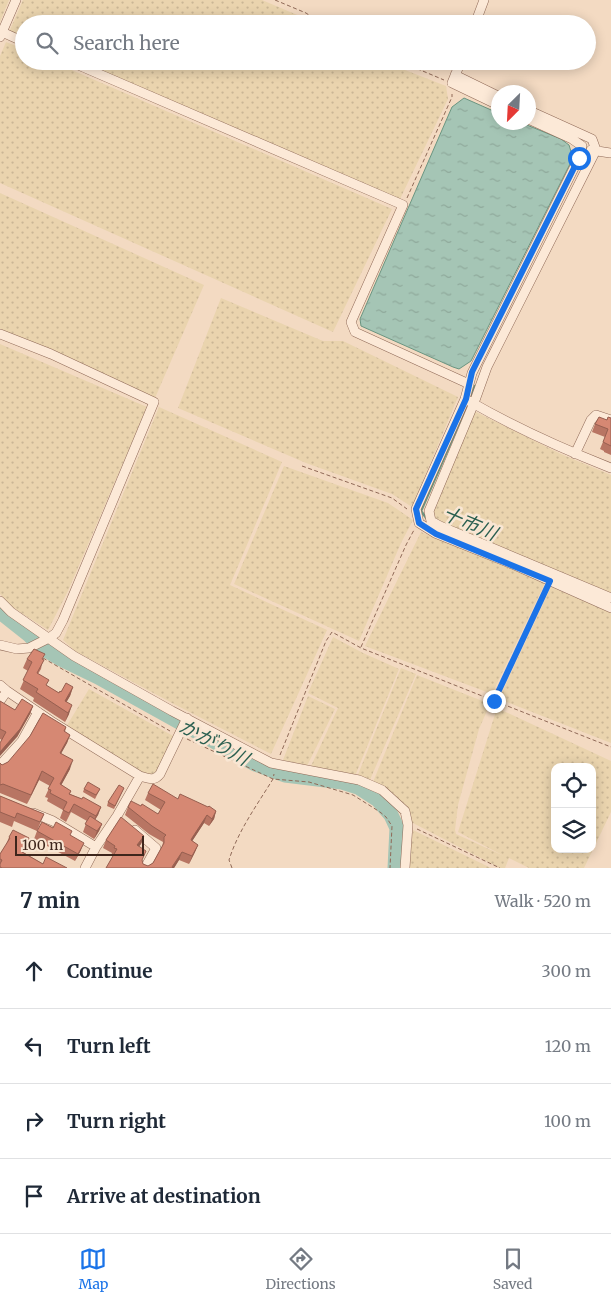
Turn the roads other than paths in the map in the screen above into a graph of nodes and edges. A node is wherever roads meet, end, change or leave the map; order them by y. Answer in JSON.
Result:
{"nodes":[{"id":1,"x":16,"y":0,"type":"edge"},
{"id":2,"x":484,"y":0,"type":"edge"},
{"id":3,"x":479,"y":15,"type":"edge"},
{"id":4,"x":1,"y":34,"type":"edge"},
{"id":5,"x":15,"y":39,"type":"edge"},
{"id":6,"x":90,"y":70,"type":"edge"},
{"id":7,"x":457,"y":70,"type":"edge"},
{"id":8,"x":453,"y":79,"type":"junction"},
{"id":9,"x":491,"y":93,"type":"edge"},
{"id":10,"x":491,"y":101,"type":"edge"},
{"id":11,"x":536,"y":114,"type":"edge"},
{"id":12,"x":536,"y":122,"type":"edge"},
{"id":13,"x":582,"y":146,"type":"junction"},
{"id":14,"x":595,"y":151,"type":"junction"},
{"id":15,"x":610,"y":153,"type":"dead end"},
{"id":16,"x":0,"y":334,"type":"edge"},
{"id":17,"x":469,"y":384,"type":"junction"},
{"id":18,"x":470,"y":401,"type":"junction"},
{"id":19,"x":611,"y":420,"type":"edge"},
{"id":20,"x":575,"y":454,"type":"junction"},
{"id":21,"x":611,"y":468,"type":"edge"},
{"id":22,"x":611,"y":598,"type":"edge"},
{"id":23,"x":0,"y":601,"type":"edge"},
{"id":24,"x":611,"y":608,"type":"edge"},
{"id":25,"x":49,"y":638,"type":"junction"},
{"id":26,"x":0,"y":645,"type":"edge"},
{"id":27,"x":4,"y":688,"type":"edge"},
{"id":28,"x":0,"y":702,"type":"edge"},
{"id":29,"x":38,"y":712,"type":"junction"},
{"id":30,"x":186,"y":718,"type":"junction"},
{"id":31,"x":0,"y":767,"type":"edge"},
{"id":32,"x":140,"y":776,"type":"junction"},
{"id":33,"x":26,"y":810,"type":"edge"},
{"id":34,"x":124,"y":821,"type":"junction"},
{"id":35,"x":96,"y":847,"type":"junction"},
{"id":36,"x":85,"y":868,"type":"edge"},
{"id":37,"x":145,"y":868,"type":"edge"},
{"id":38,"x":405,"y":868,"type":"edge"}],
"edges":[{"from":1,"to":4,"type":"street"},
{"from":2,"to":3,"type":"street"},
{"from":4,"to":5,"type":"street"},
{"from":6,"to":17,"type":"street"},
{"from":7,"to":8,"type":"street"},
{"from":8,"to":9,"type":"street"},
{"from":8,"to":10,"type":"street"},
{"from":11,"to":14,"type":"street"},
{"from":12,"to":13,"type":"street"},
{"from":13,"to":14,"type":"street"},
{"from":13,"to":17,"type":"street"},
{"from":14,"to":15,"type":"street"},
{"from":14,"to":18,"type":"street"},
{"from":16,"to":25,"type":"street"},
{"from":17,"to":18,"type":"street"},
{"from":18,"to":20,"type":"street"},
{"from":18,"to":22,"type":"street"},
{"from":18,"to":24,"type":"street"},
{"from":19,"to":20,"type":"street"},
{"from":20,"to":21,"type":"street"},
{"from":23,"to":25,"type":"street"},
{"from":25,"to":26,"type":"street"},
{"from":25,"to":30,"type":"street"},
{"from":27,"to":28,"type":"street"},
{"from":27,"to":29,"type":"street"},
{"from":29,"to":31,"type":"street"},
{"from":29,"to":32,"type":"street"},
{"from":30,"to":32,"type":"street"},
{"from":30,"to":38,"type":"street"},
{"from":32,"to":34,"type":"street"},
{"from":33,"to":35,"type":"street"},
{"from":34,"to":35,"type":"street"},
{"from":34,"to":37,"type":"street"},
{"from":35,"to":36,"type":"street"}]}
